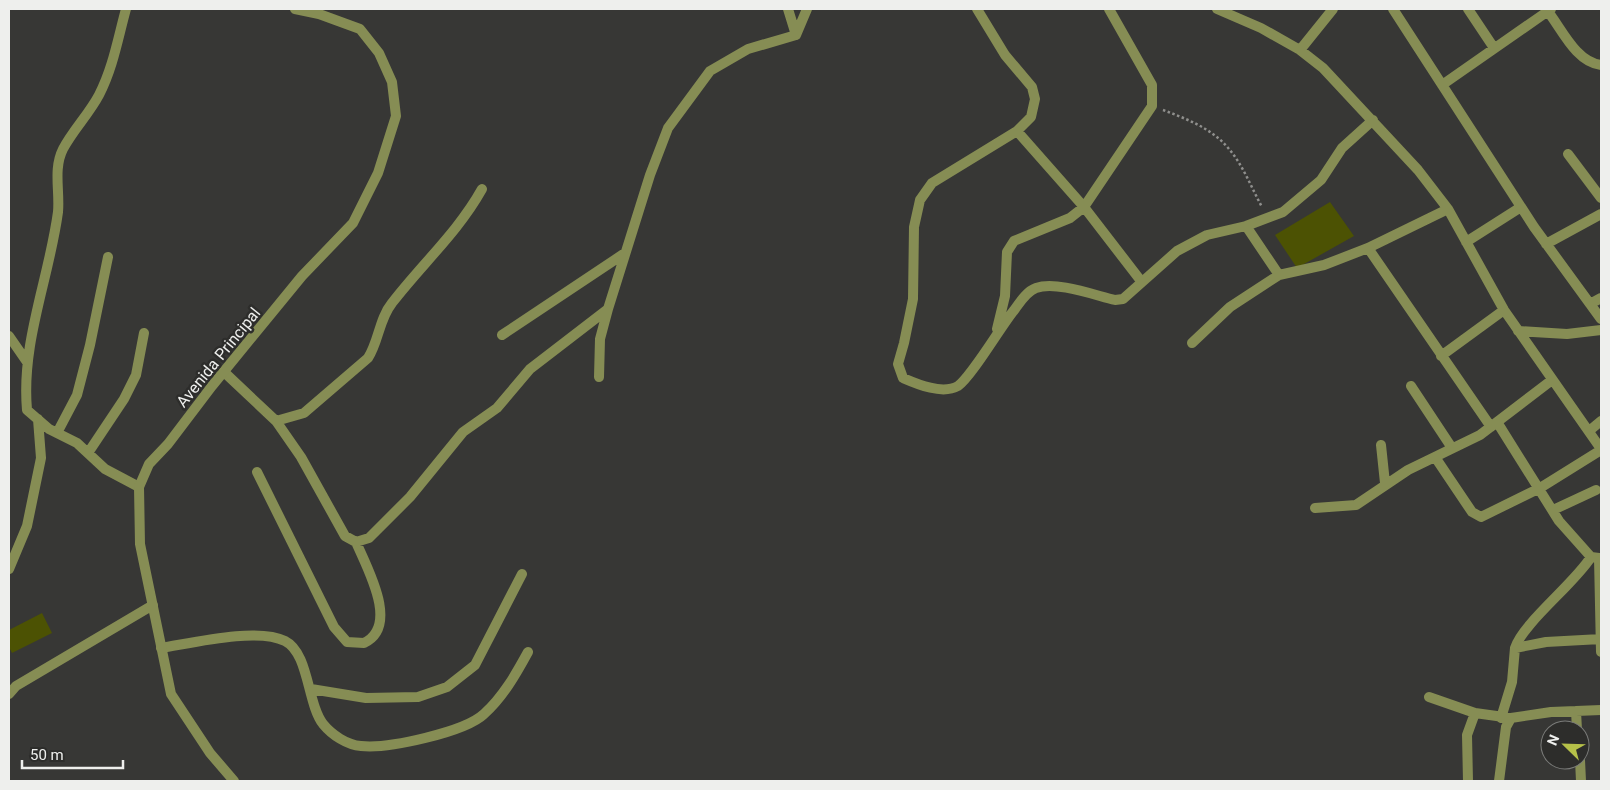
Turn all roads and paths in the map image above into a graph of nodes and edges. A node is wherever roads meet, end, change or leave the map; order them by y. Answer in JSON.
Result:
{"nodes":[{"id":1,"x":126,"y":9,"type":"edge"},
{"id":2,"x":295,"y":9,"type":"edge"},
{"id":3,"x":788,"y":9,"type":"edge"},
{"id":4,"x":807,"y":9,"type":"edge"},
{"id":5,"x":977,"y":9,"type":"edge"},
{"id":6,"x":1109,"y":9,"type":"edge"},
{"id":7,"x":1217,"y":9,"type":"edge"},
{"id":8,"x":1333,"y":9,"type":"edge"},
{"id":9,"x":1393,"y":9,"type":"edge"},
{"id":10,"x":1468,"y":9,"type":"edge"},
{"id":11,"x":1548,"y":9,"type":"edge"},
{"id":12,"x":796,"y":35,"type":"junction"},
{"id":13,"x":1494,"y":48,"type":"junction"},
{"id":14,"x":1300,"y":50,"type":"junction"},
{"id":15,"x":1601,"y":65,"type":"edge"},
{"id":16,"x":1442,"y":85,"type":"junction"},
{"id":17,"x":1152,"y":106,"type":"junction"},
{"id":18,"x":1373,"y":120,"type":"junction"},
{"id":19,"x":1017,"y":131,"type":"junction"},
{"id":20,"x":1568,"y":154,"type":"dead end"},
{"id":21,"x":482,"y":189,"type":"dead end"},
{"id":22,"x":1601,"y":198,"type":"edge"},
{"id":23,"x":1084,"y":207,"type":"junction"},
{"id":24,"x":1521,"y":207,"type":"junction"},
{"id":25,"x":1448,"y":209,"type":"junction"},
{"id":26,"x":1601,"y":214,"type":"edge"},
{"id":27,"x":1268,"y":218,"type":"junction"},
{"id":28,"x":1246,"y":226,"type":"junction"},
{"id":29,"x":1466,"y":242,"type":"junction"},
{"id":30,"x":1546,"y":244,"type":"junction"},
{"id":31,"x":1368,"y":248,"type":"junction"},
{"id":32,"x":625,"y":253,"type":"junction"},
{"id":33,"x":108,"y":257,"type":"dead end"},
{"id":34,"x":1279,"y":275,"type":"junction"},
{"id":35,"x":1141,"y":280,"type":"junction"},
{"id":36,"x":1601,"y":298,"type":"edge"},
{"id":37,"x":1590,"y":304,"type":"junction"},
{"id":38,"x":608,"y":309,"type":"junction"},
{"id":39,"x":1504,"y":310,"type":"junction"},
{"id":40,"x":1601,"y":319,"type":"edge"},
{"id":41,"x":1601,"y":330,"type":"edge"},
{"id":42,"x":1518,"y":331,"type":"junction"},
{"id":43,"x":144,"y":333,"type":"dead end"},
{"id":44,"x":502,"y":335,"type":"dead end"},
{"id":45,"x":995,"y":335,"type":"junction"},
{"id":46,"x":9,"y":336,"type":"edge"},
{"id":47,"x":1192,"y":343,"type":"dead end"},
{"id":48,"x":1441,"y":356,"type":"junction"},
{"id":49,"x":28,"y":362,"type":"junction"},
{"id":50,"x":224,"y":372,"type":"junction"},
{"id":51,"x":599,"y":377,"type":"dead end"},
{"id":52,"x":1552,"y":380,"type":"junction"},
{"id":53,"x":1411,"y":386,"type":"dead end"},
{"id":54,"x":38,"y":419,"type":"junction"},
{"id":55,"x":276,"y":421,"type":"junction"},
{"id":56,"x":1601,"y":421,"type":"edge"},
{"id":57,"x":1494,"y":425,"type":"junction"},
{"id":58,"x":1589,"y":431,"type":"junction"},
{"id":59,"x":58,"y":434,"type":"junction"},
{"id":60,"x":1381,"y":445,"type":"dead end"},
{"id":61,"x":1452,"y":448,"type":"junction"},
{"id":62,"x":1601,"y":449,"type":"edge"},
{"id":63,"x":88,"y":453,"type":"junction"},
{"id":64,"x":1435,"y":457,"type":"junction"},
{"id":65,"x":257,"y":472,"type":"dead end"},
{"id":66,"x":1385,"y":484,"type":"junction"},
{"id":67,"x":139,"y":486,"type":"junction"},
{"id":68,"x":1540,"y":488,"type":"junction"},
{"id":69,"x":1596,"y":490,"type":"dead end"},
{"id":70,"x":1315,"y":508,"type":"dead end"},
{"id":71,"x":1552,"y":510,"type":"junction"},
{"id":72,"x":356,"y":542,"type":"junction"},
{"id":73,"x":1590,"y":557,"type":"junction"},
{"id":74,"x":9,"y":569,"type":"edge"},
{"id":75,"x":522,"y":574,"type":"dead end"},
{"id":76,"x":152,"y":605,"type":"junction"},
{"id":77,"x":1601,"y":639,"type":"edge"},
{"id":78,"x":161,"y":648,"type":"junction"},
{"id":79,"x":1515,"y":648,"type":"junction"},
{"id":80,"x":528,"y":652,"type":"dead end"},
{"id":81,"x":1601,"y":652,"type":"edge"},
{"id":82,"x":311,"y":689,"type":"junction"},
{"id":83,"x":9,"y":694,"type":"edge"},
{"id":84,"x":1429,"y":697,"type":"dead end"},
{"id":85,"x":1601,"y":710,"type":"edge"},
{"id":86,"x":1576,"y":711,"type":"junction"},
{"id":87,"x":1474,"y":713,"type":"junction"},
{"id":88,"x":1506,"y":718,"type":"junction"},
{"id":89,"x":1576,"y":720,"type":"edge"},
{"id":90,"x":234,"y":781,"type":"edge"},
{"id":91,"x":1468,"y":781,"type":"edge"},
{"id":92,"x":1499,"y":781,"type":"edge"}],
"edges":[{"from":1,"to":49,"type":"street"},
{"from":2,"to":50,"type":"street","name":"Avenida Principal"},
{"from":3,"to":12,"type":"street"},
{"from":4,"to":12,"type":"street"},
{"from":5,"to":19,"type":"street"},
{"from":6,"to":17,"type":"street"},
{"from":7,"to":14,"type":"street"},
{"from":8,"to":14,"type":"street"},
{"from":9,"to":16,"type":"street"},
{"from":10,"to":13,"type":"street"},
{"from":11,"to":13,"type":"street"},
{"from":11,"to":15,"type":"street"},
{"from":12,"to":32,"type":"street"},
{"from":13,"to":16,"type":"street"},
{"from":14,"to":18,"type":"street"},
{"from":16,"to":24,"type":"street"},
{"from":17,"to":23,"type":"street"},
{"from":17,"to":27,"type":"path"},
{"from":18,"to":25,"type":"street"},
{"from":18,"to":27,"type":"street"},
{"from":19,"to":23,"type":"street"},
{"from":19,"to":45,"type":"street"},
{"from":20,"to":22,"type":"street"},
{"from":21,"to":55,"type":"street"},
{"from":23,"to":35,"type":"street"},
{"from":23,"to":45,"type":"street"},
{"from":24,"to":29,"type":"street"},
{"from":24,"to":30,"type":"street"},
{"from":25,"to":29,"type":"street"},
{"from":25,"to":31,"type":"street"},
{"from":26,"to":30,"type":"street"},
{"from":27,"to":28,"type":"street"},
{"from":28,"to":34,"type":"street"},
{"from":28,"to":35,"type":"street"},
{"from":29,"to":39,"type":"street"},
{"from":30,"to":37,"type":"street"},
{"from":31,"to":34,"type":"street"},
{"from":31,"to":48,"type":"street"},
{"from":32,"to":38,"type":"street"},
{"from":32,"to":44,"type":"street"},
{"from":33,"to":59,"type":"street"},
{"from":34,"to":47,"type":"street"},
{"from":35,"to":45,"type":"street"},
{"from":36,"to":37,"type":"street"},
{"from":37,"to":40,"type":"street"},
{"from":38,"to":51,"type":"street"},
{"from":38,"to":72,"type":"street"},
{"from":39,"to":42,"type":"street"},
{"from":39,"to":48,"type":"street"},
{"from":41,"to":42,"type":"street"},
{"from":42,"to":52,"type":"street"},
{"from":43,"to":63,"type":"street"},
{"from":46,"to":49,"type":"street"},
{"from":48,"to":57,"type":"street"},
{"from":49,"to":54,"type":"street"},
{"from":50,"to":55,"type":"street"},
{"from":50,"to":67,"type":"street","name":"Avenida Principal"},
{"from":52,"to":57,"type":"street"},
{"from":52,"to":58,"type":"street"},
{"from":53,"to":61,"type":"street"},
{"from":54,"to":59,"type":"street"},
{"from":54,"to":74,"type":"street"},
{"from":55,"to":72,"type":"street"},
{"from":56,"to":58,"type":"street"},
{"from":57,"to":61,"type":"street"},
{"from":57,"to":68,"type":"street"},
{"from":58,"to":62,"type":"street"},
{"from":59,"to":63,"type":"street"},
{"from":60,"to":66,"type":"street"},
{"from":61,"to":64,"type":"street"},
{"from":62,"to":68,"type":"street"},
{"from":63,"to":67,"type":"street"},
{"from":64,"to":66,"type":"street"},
{"from":64,"to":68,"type":"street"},
{"from":65,"to":72,"type":"street"},
{"from":66,"to":70,"type":"street"},
{"from":67,"to":76,"type":"street","name":"Avenida Principal"},
{"from":68,"to":71,"type":"street"},
{"from":69,"to":71,"type":"street"},
{"from":71,"to":73,"type":"street"},
{"from":73,"to":77,"type":"street"},
{"from":73,"to":79,"type":"street"},
{"from":75,"to":82,"type":"street"},
{"from":76,"to":78,"type":"street","name":"Avenida Principal"},
{"from":76,"to":83,"type":"street"},
{"from":77,"to":79,"type":"street"},
{"from":77,"to":81,"type":"street"},
{"from":78,"to":82,"type":"street"},
{"from":78,"to":90,"type":"street","name":"Avenida Principal"},
{"from":79,"to":88,"type":"street"},
{"from":80,"to":82,"type":"street"},
{"from":84,"to":87,"type":"street"},
{"from":85,"to":86,"type":"street"},
{"from":86,"to":88,"type":"street"},
{"from":86,"to":89,"type":"street"},
{"from":87,"to":88,"type":"street"},
{"from":87,"to":91,"type":"street"},
{"from":88,"to":92,"type":"street"}]}
